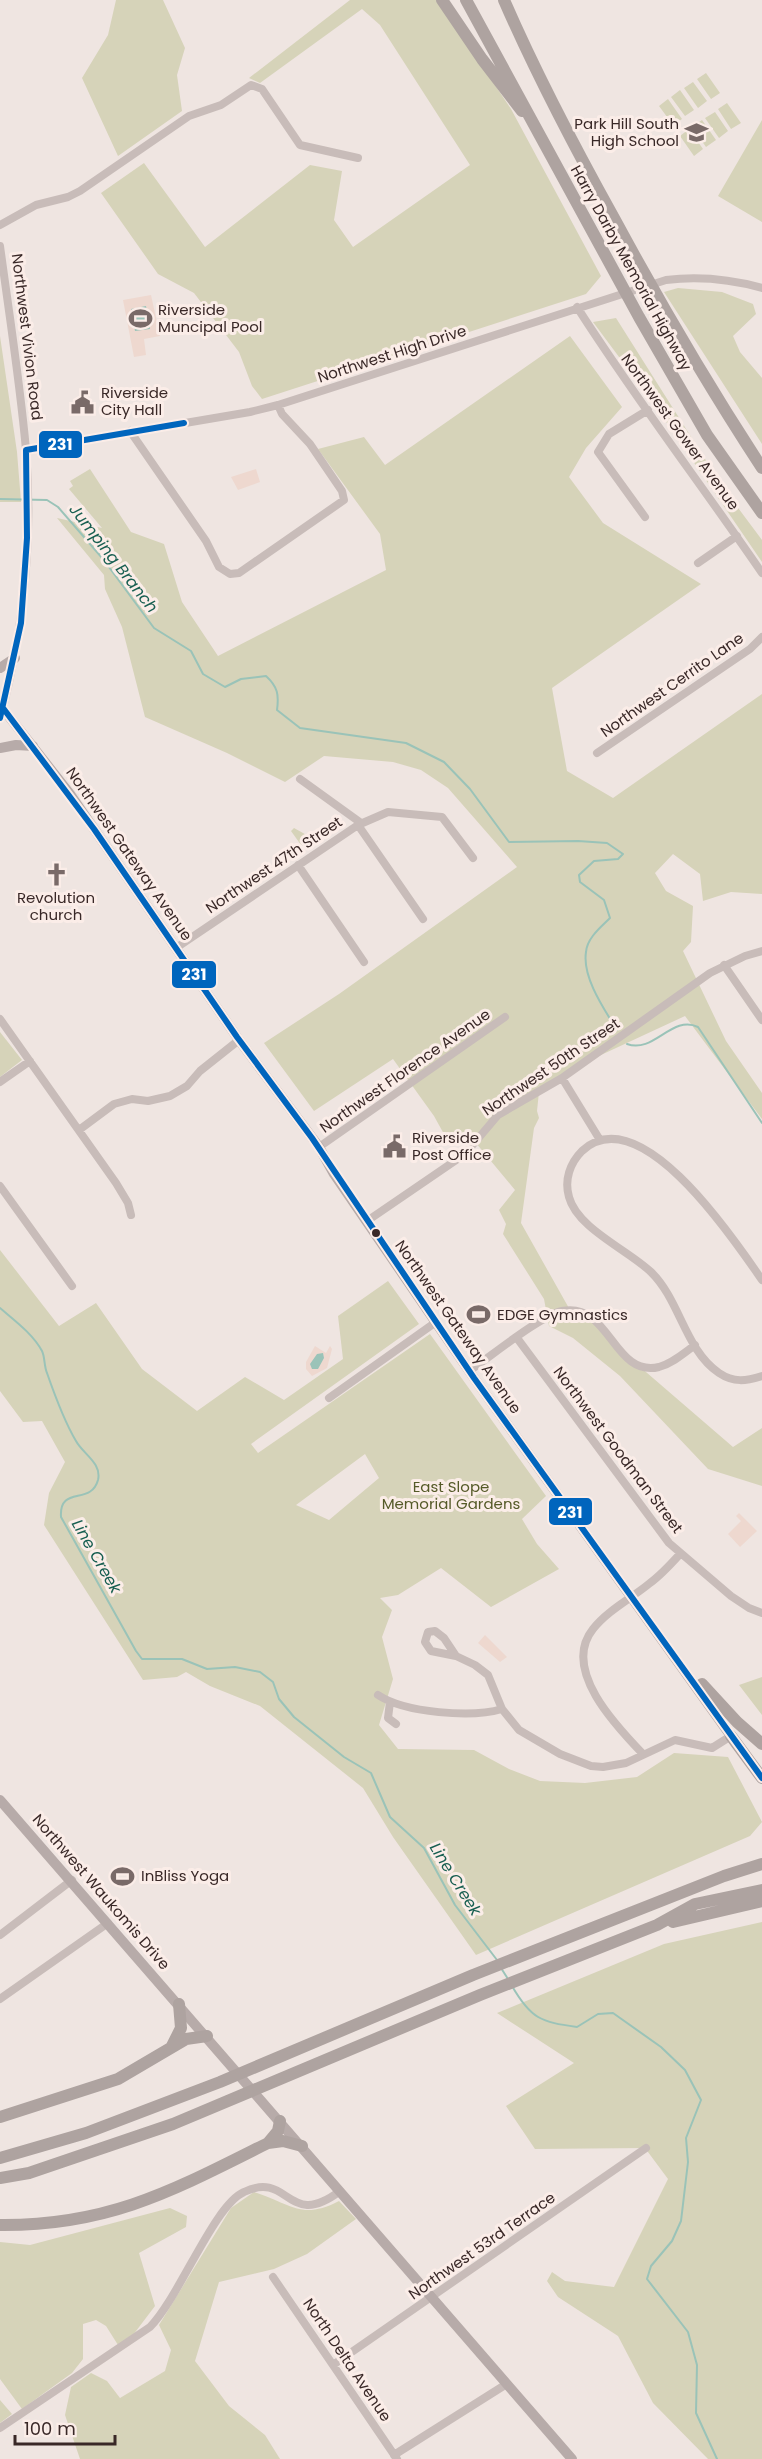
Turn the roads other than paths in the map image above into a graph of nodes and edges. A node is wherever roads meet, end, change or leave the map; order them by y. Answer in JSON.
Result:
{"nodes":[{"id":1,"x":442,"y":0,"type":"edge"},
{"id":2,"x":466,"y":0,"type":"edge"},
{"id":3,"x":504,"y":0,"type":"edge"},
{"id":4,"x":541,"y":136,"type":"junction"},
{"id":5,"x":358,"y":158,"type":"dead end"},
{"id":6,"x":0,"y":225,"type":"edge"},
{"id":7,"x":0,"y":246,"type":"edge"},
{"id":8,"x":762,"y":288,"type":"edge"},
{"id":9,"x":577,"y":307,"type":"junction"},
{"id":10,"x":278,"y":405,"type":"junction"},
{"id":11,"x":648,"y":410,"type":"junction"},
{"id":12,"x":130,"y":431,"type":"junction"},
{"id":13,"x":26,"y":450,"type":"junction"},
{"id":14,"x":762,"y":468,"type":"edge"},
{"id":15,"x":762,"y":513,"type":"edge"},
{"id":16,"x":645,"y":517,"type":"dead end"},
{"id":17,"x":737,"y":536,"type":"junction"},
{"id":18,"x":698,"y":563,"type":"dead end"},
{"id":19,"x":762,"y":573,"type":"edge"},
{"id":20,"x":762,"y":637,"type":"edge"},
{"id":21,"x":15,"y":658,"type":"junction"},
{"id":22,"x":0,"y":668,"type":"edge"},
{"id":23,"x":1,"y":710,"type":"edge"},
{"id":24,"x":33,"y":746,"type":"junction"},
{"id":25,"x":0,"y":748,"type":"edge"},
{"id":26,"x":597,"y":753,"type":"dead end"},
{"id":27,"x":300,"y":779,"type":"dead end"},
{"id":28,"x":360,"y":824,"type":"junction"},
{"id":29,"x":473,"y":858,"type":"dead end"},
{"id":30,"x":298,"y":865,"type":"junction"},
{"id":31,"x":423,"y":919,"type":"dead end"},
{"id":32,"x":176,"y":948,"type":"junction"},
{"id":33,"x":762,"y":951,"type":"edge"},
{"id":34,"x":364,"y":962,"type":"dead end"},
{"id":35,"x":724,"y":965,"type":"junction"},
{"id":36,"x":505,"y":1017,"type":"dead end"},
{"id":37,"x":0,"y":1019,"type":"edge"},
{"id":38,"x":762,"y":1020,"type":"edge"},
{"id":39,"x":239,"y":1040,"type":"junction"},
{"id":40,"x":30,"y":1061,"type":"junction"},
{"id":41,"x":562,"y":1078,"type":"junction"},
{"id":42,"x":0,"y":1082,"type":"edge"},
{"id":43,"x":79,"y":1130,"type":"junction"},
{"id":44,"x":600,"y":1140,"type":"junction"},
{"id":45,"x":319,"y":1147,"type":"junction"},
{"id":46,"x":0,"y":1186,"type":"edge"},
{"id":47,"x":131,"y":1215,"type":"dead end"},
{"id":48,"x":367,"y":1221,"type":"junction"},
{"id":49,"x":762,"y":1280,"type":"edge"},
{"id":50,"x":72,"y":1286,"type":"dead end"},
{"id":51,"x":436,"y":1322,"type":"junction"},
{"id":52,"x":517,"y":1338,"type":"junction"},
{"id":53,"x":695,"y":1345,"type":"junction"},
{"id":54,"x":469,"y":1371,"type":"junction"},
{"id":55,"x":762,"y":1376,"type":"edge"},
{"id":56,"x":329,"y":1398,"type":"dead end"},
{"id":57,"x":680,"y":1554,"type":"junction"},
{"id":58,"x":631,"y":1596,"type":"junction"},
{"id":59,"x":762,"y":1613,"type":"edge"},
{"id":60,"x":664,"y":1642,"type":"junction"},
{"id":61,"x":456,"y":1656,"type":"dead end"},
{"id":62,"x":702,"y":1684,"type":"joint"},
{"id":63,"x":378,"y":1695,"type":"dead end"},
{"id":64,"x":390,"y":1702,"type":"junction"},
{"id":65,"x":502,"y":1709,"type":"junction"},
{"id":66,"x":396,"y":1724,"type":"dead end"},
{"id":67,"x":731,"y":1736,"type":"junction"},
{"id":68,"x":762,"y":1744,"type":"edge"},
{"id":69,"x":643,"y":1754,"type":"junction"},
{"id":70,"x":762,"y":1778,"type":"edge"},
{"id":71,"x":2,"y":1806,"type":"edge"},
{"id":72,"x":762,"y":1857,"type":"edge"},
{"id":73,"x":762,"y":1864,"type":"edge"},
{"id":74,"x":724,"y":1876,"type":"junction"},
{"id":75,"x":72,"y":1880,"type":"junction"},
{"id":76,"x":762,"y":1890,"type":"edge"},
{"id":77,"x":762,"y":1901,"type":"edge"},
{"id":78,"x":108,"y":1923,"type":"junction"},
{"id":79,"x":657,"y":1925,"type":"junction"},
{"id":80,"x":0,"y":1935,"type":"edge"},
{"id":81,"x":0,"y":1999,"type":"edge"},
{"id":82,"x":179,"y":2004,"type":"junction"},
{"id":83,"x":207,"y":2036,"type":"junction"},
{"id":84,"x":172,"y":2047,"type":"junction"},
{"id":85,"x":0,"y":2117,"type":"edge"},
{"id":86,"x":280,"y":2121,"type":"junction"},
{"id":87,"x":268,"y":2143,"type":"junction"},
{"id":88,"x":302,"y":2146,"type":"junction"},
{"id":89,"x":646,"y":2148,"type":"dead end"},
{"id":90,"x":0,"y":2158,"type":"edge"},
{"id":91,"x":0,"y":2178,"type":"edge"},
{"id":92,"x":340,"y":2191,"type":"junction"},
{"id":93,"x":0,"y":2225,"type":"edge"},
{"id":94,"x":273,"y":2277,"type":"dead end"},
{"id":95,"x":431,"y":2299,"type":"junction"},
{"id":96,"x":333,"y":2365,"type":"junction"},
{"id":97,"x":505,"y":2385,"type":"junction"},
{"id":98,"x":0,"y":2428,"type":"edge"},
{"id":99,"x":396,"y":2457,"type":"edge"},
{"id":100,"x":572,"y":2459,"type":"edge"}],
"edges":[{"from":1,"to":4,"type":"highway"},
{"from":2,"to":4,"type":"highway","name":"Harry Darby Memorial Highway"},
{"from":3,"to":14,"type":"highway","name":"Harry Darby Memorial Highway"},
{"from":4,"to":15,"type":"highway","name":"Harry Darby Memorial Highway"},
{"from":5,"to":6,"type":"street"},
{"from":7,"to":13,"type":"street","name":"Northwest Vivion Road"},
{"from":8,"to":9,"type":"street","name":"Northwest High Drive"},
{"from":9,"to":10,"type":"street","name":"Northwest High Drive"},
{"from":9,"to":11,"type":"street","name":"Northwest Gower Avenue"},
{"from":10,"to":12,"type":"street","name":"Northwest High Drive"},
{"from":10,"to":12,"type":"street"},
{"from":11,"to":16,"type":"street"},
{"from":11,"to":17,"type":"street","name":"Northwest Gower Avenue"},
{"from":12,"to":13,"type":"street","name":"Northwest High Drive"},
{"from":13,"to":21,"type":"street","name":"Northwest Vivion Road"},
{"from":17,"to":18,"type":"street"},
{"from":17,"to":19,"type":"street","name":"Northwest Gower Avenue"},
{"from":20,"to":26,"type":"street","name":"Northwest Cerrito Lane"},
{"from":21,"to":22,"type":"main road"},
{"from":21,"to":23,"type":"street","name":"Northwest Vivion Road"},
{"from":23,"to":24,"type":"main road","name":"Northwest Gateway Avenue"},
{"from":24,"to":25,"type":"main road"},
{"from":24,"to":32,"type":"main road","name":"Northwest Gateway Avenue"},
{"from":27,"to":28,"type":"street"},
{"from":28,"to":29,"type":"street","name":"Northwest 47th Street"},
{"from":28,"to":30,"type":"street","name":"Northwest 47th Street"},
{"from":28,"to":31,"type":"street"},
{"from":30,"to":32,"type":"street","name":"Northwest 47th Street"},
{"from":30,"to":34,"type":"street"},
{"from":32,"to":39,"type":"main road","name":"Northwest Gateway Avenue"},
{"from":33,"to":35,"type":"street","name":"Northwest 50th Street"},
{"from":35,"to":38,"type":"street"},
{"from":35,"to":41,"type":"street","name":"Northwest 50th Street"},
{"from":36,"to":45,"type":"street","name":"Northwest Florence Avenue"},
{"from":37,"to":40,"type":"street"},
{"from":39,"to":43,"type":"street"},
{"from":39,"to":45,"type":"main road","name":"Northwest Gateway Avenue"},
{"from":40,"to":42,"type":"street"},
{"from":40,"to":43,"type":"street"},
{"from":41,"to":44,"type":"street"},
{"from":41,"to":48,"type":"street","name":"Northwest 50th Street"},
{"from":43,"to":47,"type":"street"},
{"from":44,"to":49,"type":"street"},
{"from":44,"to":53,"type":"street"},
{"from":45,"to":48,"type":"main road","name":"Northwest Gateway Avenue"},
{"from":46,"to":50,"type":"street"},
{"from":48,"to":51,"type":"main road","name":"Northwest Gateway Avenue"},
{"from":51,"to":54,"type":"main road","name":"Northwest Gateway Avenue"},
{"from":51,"to":56,"type":"street"},
{"from":52,"to":53,"type":"street"},
{"from":52,"to":54,"type":"street"},
{"from":52,"to":57,"type":"street","name":"Northwest Goodman Street"},
{"from":53,"to":55,"type":"street"},
{"from":54,"to":58,"type":"main road","name":"Northwest Gateway Avenue"},
{"from":57,"to":58,"type":"street"},
{"from":57,"to":59,"type":"street","name":"Northwest Goodman Street"},
{"from":58,"to":60,"type":"main road","name":"Northwest Gateway Avenue"},
{"from":58,"to":69,"type":"street"},
{"from":60,"to":62,"type":"main road","name":"Northwest Gateway Avenue"},
{"from":60,"to":67,"type":"main road","name":"Northwest Gateway Avenue"},
{"from":61,"to":65,"type":"street"},
{"from":62,"to":68,"type":"highway"},
{"from":63,"to":64,"type":"street"},
{"from":64,"to":65,"type":"street"},
{"from":64,"to":66,"type":"street"},
{"from":65,"to":69,"type":"street"},
{"from":67,"to":69,"type":"street"},
{"from":67,"to":70,"type":"highway"},
{"from":71,"to":75,"type":"main road","name":"Northwest Waukomis Drive"},
{"from":72,"to":74,"type":"highway"},
{"from":73,"to":74,"type":"highway"},
{"from":74,"to":90,"type":"highway"},
{"from":75,"to":78,"type":"main road","name":"Northwest Waukomis Drive"},
{"from":75,"to":80,"type":"street"},
{"from":76,"to":79,"type":"highway"},
{"from":77,"to":79,"type":"highway"},
{"from":78,"to":81,"type":"street"},
{"from":78,"to":82,"type":"main road","name":"Northwest Waukomis Drive"},
{"from":79,"to":91,"type":"highway"},
{"from":82,"to":83,"type":"main road","name":"Northwest Waukomis Drive"},
{"from":82,"to":84,"type":"highway"},
{"from":83,"to":84,"type":"highway"},
{"from":83,"to":86,"type":"main road","name":"Northwest Waukomis Drive"},
{"from":84,"to":85,"type":"highway"},
{"from":86,"to":87,"type":"highway"},
{"from":86,"to":88,"type":"main road","name":"Northwest Waukomis Drive"},
{"from":87,"to":88,"type":"highway"},
{"from":87,"to":93,"type":"highway"},
{"from":88,"to":92,"type":"main road","name":"Northwest Waukomis Drive"},
{"from":89,"to":95,"type":"street","name":"Northwest 53rd Terrace"},
{"from":92,"to":95,"type":"main road","name":"Northwest Waukomis Drive"},
{"from":92,"to":98,"type":"street"},
{"from":94,"to":96,"type":"street","name":"North Delta Avenue"},
{"from":95,"to":96,"type":"street","name":"Northwest 53rd Terrace"},
{"from":95,"to":97,"type":"main road","name":"Northwest Waukomis Drive"},
{"from":96,"to":99,"type":"street","name":"North Delta Avenue"},
{"from":97,"to":99,"type":"street"},
{"from":97,"to":100,"type":"main road","name":"Northwest Waukomis Drive"}]}
